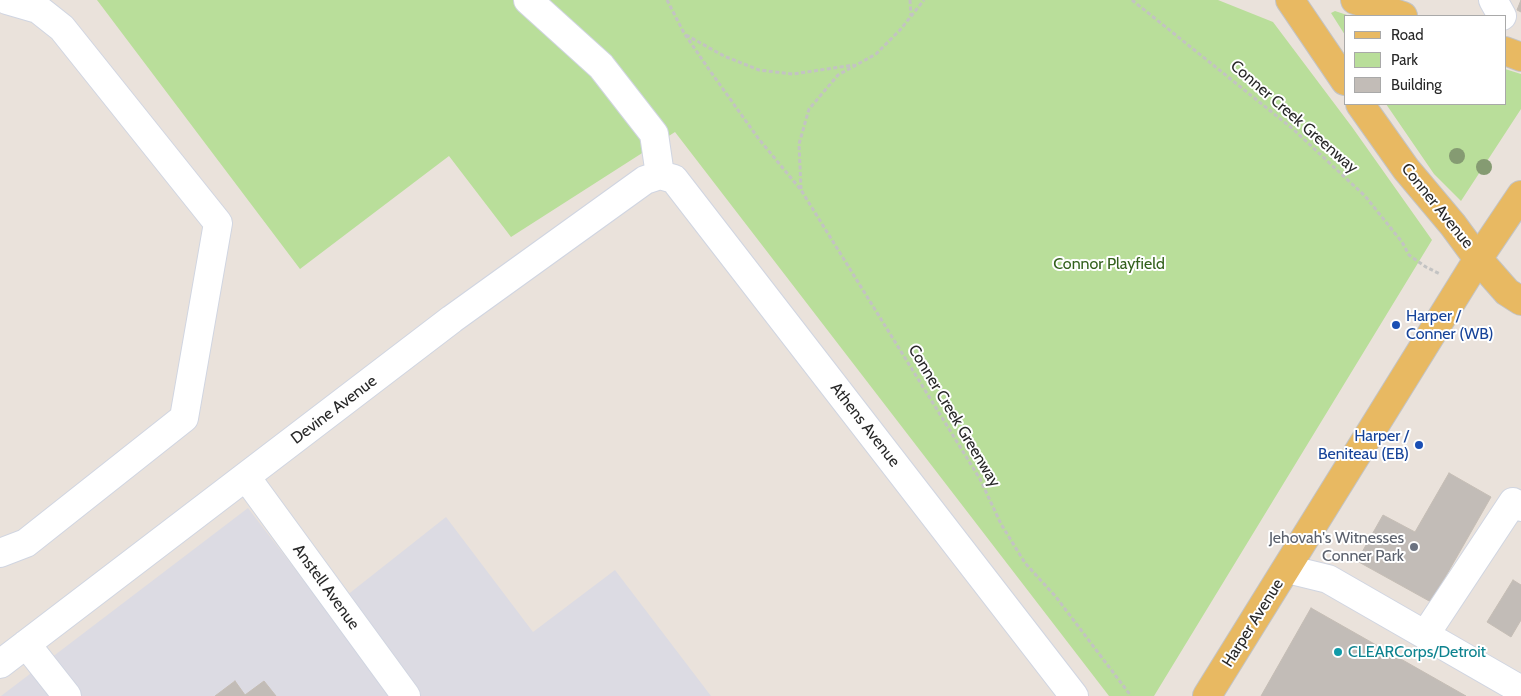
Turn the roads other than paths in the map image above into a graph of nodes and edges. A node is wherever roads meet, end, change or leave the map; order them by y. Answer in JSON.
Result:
{"nodes":[{"id":1,"x":7,"y":0,"type":"edge"},
{"id":2,"x":528,"y":0,"type":"edge"},
{"id":3,"x":1290,"y":0,"type":"edge"},
{"id":4,"x":1355,"y":0,"type":"edge"},
{"id":5,"x":1409,"y":0,"type":"edge"},
{"id":6,"x":1493,"y":0,"type":"edge"},
{"id":7,"x":1399,"y":15,"type":"edge"},
{"id":8,"x":1402,"y":15,"type":"edge"},
{"id":9,"x":1501,"y":15,"type":"edge"},
{"id":10,"x":1506,"y":21,"type":"edge"},
{"id":11,"x":1521,"y":27,"type":"edge"},
{"id":12,"x":1506,"y":51,"type":"edge"},
{"id":13,"x":1521,"y":56,"type":"edge"},
{"id":14,"x":1344,"y":80,"type":"edge"},
{"id":15,"x":1361,"y":105,"type":"edge"},
{"id":16,"x":652,"y":178,"type":"junction"},
{"id":17,"x":1521,"y":195,"type":"edge"},
{"id":18,"x":1478,"y":259,"type":"junction"},
{"id":19,"x":1521,"y":301,"type":"edge"},
{"id":20,"x":246,"y":477,"type":"junction"},
{"id":21,"x":1521,"y":506,"type":"edge"},
{"id":22,"x":0,"y":553,"type":"edge"},
{"id":23,"x":1287,"y":569,"type":"junction"},
{"id":24,"x":1425,"y":635,"type":"junction"},
{"id":25,"x":26,"y":644,"type":"junction"},
{"id":26,"x":0,"y":664,"type":"edge"},
{"id":27,"x":1521,"y":690,"type":"edge"},
{"id":28,"x":67,"y":696,"type":"edge"},
{"id":29,"x":406,"y":696,"type":"edge"},
{"id":30,"x":1074,"y":696,"type":"edge"},
{"id":31,"x":1207,"y":696,"type":"edge"}],
"edges":[{"from":1,"to":22,"type":"street"},
{"from":2,"to":16,"type":"street"},
{"from":3,"to":14,"type":"main road"},
{"from":4,"to":7,"type":"main road"},
{"from":5,"to":8,"type":"street"},
{"from":6,"to":9,"type":"street"},
{"from":10,"to":11,"type":"street"},
{"from":12,"to":13,"type":"main road"},
{"from":15,"to":18,"type":"main road","name":"Conner Avenue"},
{"from":16,"to":20,"type":"street","name":"Devine Avenue"},
{"from":16,"to":30,"type":"street","name":"Athens Avenue"},
{"from":17,"to":18,"type":"main road","name":"Harper Avenue"},
{"from":18,"to":19,"type":"main road","name":"Conner Avenue"},
{"from":18,"to":23,"type":"main road","name":"Harper Avenue"},
{"from":20,"to":25,"type":"street","name":"Devine Avenue"},
{"from":20,"to":29,"type":"street","name":"Anstell Avenue"},
{"from":21,"to":24,"type":"street"},
{"from":23,"to":24,"type":"street"},
{"from":23,"to":31,"type":"main road","name":"Harper Avenue"},
{"from":24,"to":27,"type":"street"},
{"from":25,"to":26,"type":"street","name":"Devine Avenue"},
{"from":25,"to":28,"type":"street"}]}
